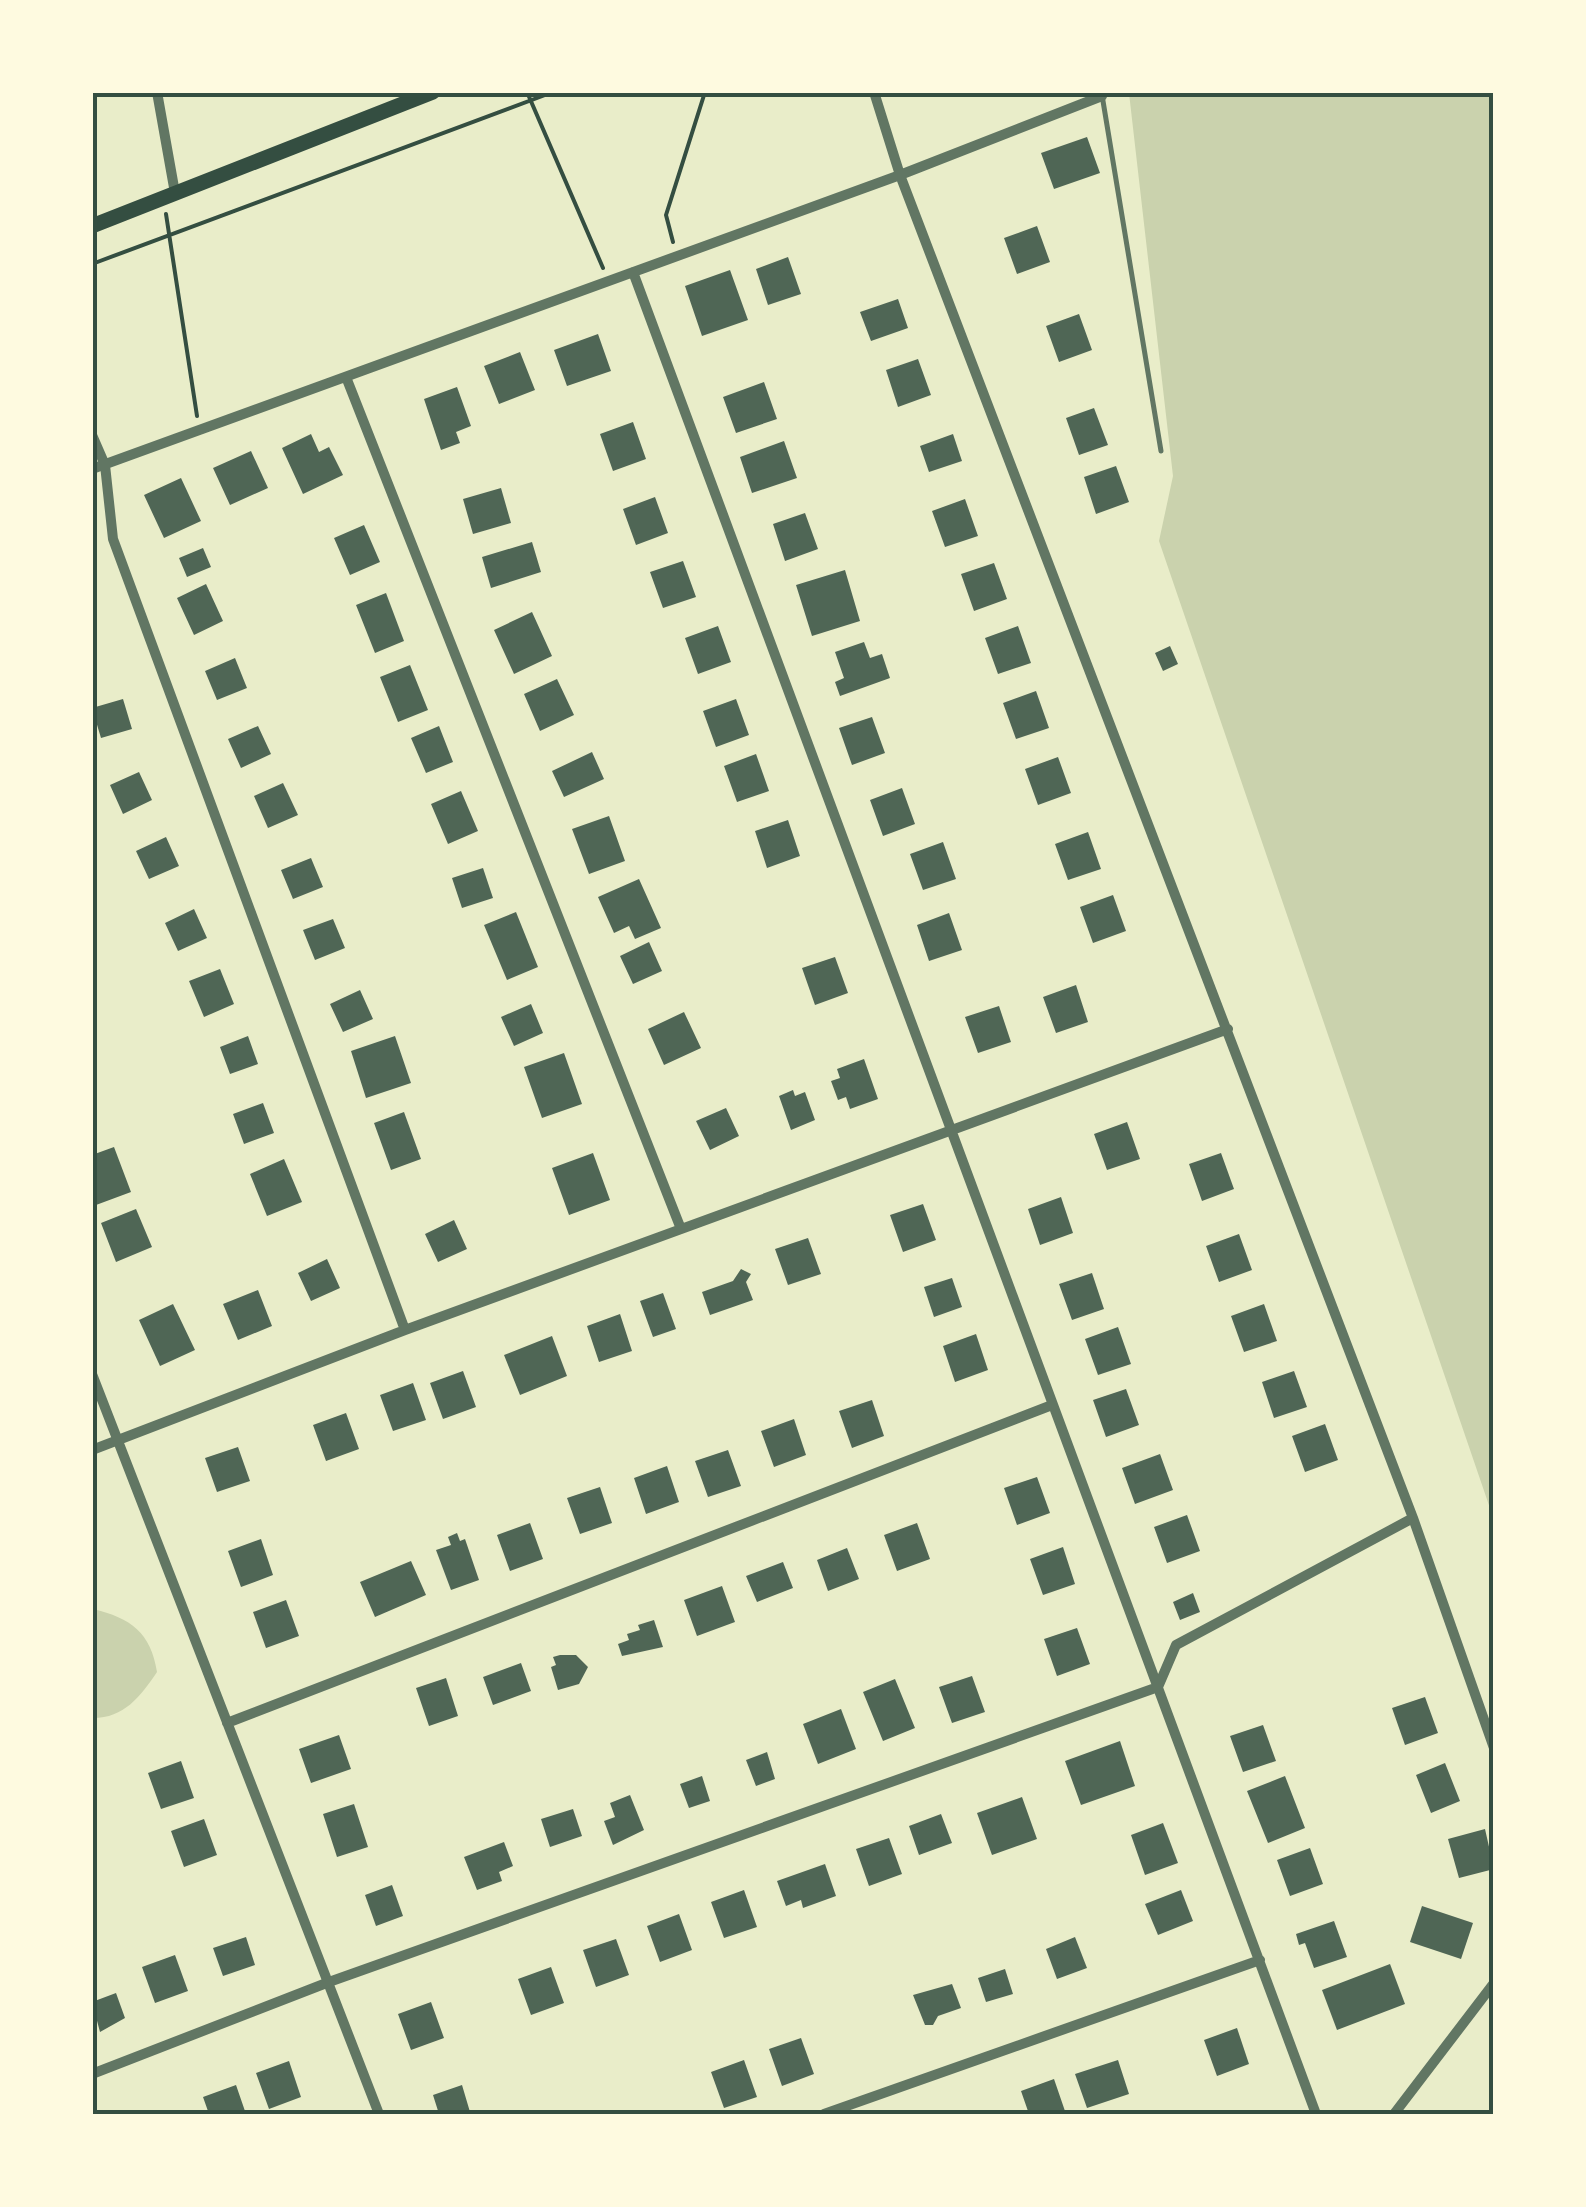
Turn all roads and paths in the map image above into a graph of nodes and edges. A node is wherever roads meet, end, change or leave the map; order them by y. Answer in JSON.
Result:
{"nodes":[{"id":1,"x":157,"y":92,"type":"edge"},
{"id":2,"x":433,"y":92,"type":"edge"},
{"id":3,"x":527,"y":92,"type":"edge"},
{"id":4,"x":552,"y":92,"type":"edge"},
{"id":5,"x":705,"y":92,"type":"edge"},
{"id":6,"x":874,"y":92,"type":"edge"},
{"id":7,"x":1102,"y":94,"type":"edge"},
{"id":8,"x":531,"y":101,"type":"junction"},
{"id":9,"x":900,"y":175,"type":"junction"},
{"id":10,"x":176,"y":193,"type":"junction"},
{"id":11,"x":92,"y":226,"type":"edge"},
{"id":12,"x":166,"y":237,"type":"junction"},
{"id":13,"x":677,"y":256,"type":"junction"},
{"id":14,"x":92,"y":264,"type":"edge"},
{"id":15,"x":633,"y":272,"type":"junction"},
{"id":16,"x":609,"y":281,"type":"junction"},
{"id":17,"x":346,"y":377,"type":"junction"},
{"id":18,"x":199,"y":430,"type":"junction"},
{"id":19,"x":92,"y":434,"type":"edge"},
{"id":20,"x":1162,"y":451,"type":"dead end"},
{"id":21,"x":105,"y":465,"type":"junction"},
{"id":22,"x":92,"y":469,"type":"edge"},
{"id":23,"x":1228,"y":1029,"type":"junction"},
{"id":24,"x":950,"y":1131,"type":"junction"},
{"id":25,"x":681,"y":1229,"type":"junction"},
{"id":26,"x":405,"y":1330,"type":"junction"},
{"id":27,"x":92,"y":1374,"type":"edge"},
{"id":28,"x":1052,"y":1406,"type":"junction"},
{"id":29,"x":117,"y":1440,"type":"junction"},
{"id":30,"x":92,"y":1450,"type":"edge"},
{"id":31,"x":1413,"y":1518,"type":"junction"},
{"id":32,"x":1158,"y":1687,"type":"junction"},
{"id":33,"x":227,"y":1723,"type":"junction"},
{"id":34,"x":1494,"y":1748,"type":"edge"},
{"id":35,"x":1260,"y":1960,"type":"junction"},
{"id":36,"x":329,"y":1982,"type":"junction"},
{"id":37,"x":1494,"y":1982,"type":"edge"},
{"id":38,"x":92,"y":2074,"type":"edge"},
{"id":39,"x":379,"y":2114,"type":"edge"},
{"id":40,"x":824,"y":2114,"type":"edge"},
{"id":41,"x":1316,"y":2114,"type":"edge"},
{"id":42,"x":1394,"y":2114,"type":"edge"}],
"edges":[{"from":1,"to":10,"type":"street"},
{"from":2,"to":10,"type":"main road"},
{"from":3,"to":8,"type":"path"},
{"from":4,"to":8,"type":"path"},
{"from":5,"to":13,"type":"path"},
{"from":6,"to":9,"type":"street"},
{"from":7,"to":9,"type":"street"},
{"from":7,"to":20,"type":"lane"},
{"from":8,"to":12,"type":"path"},
{"from":8,"to":16,"type":"path"},
{"from":9,"to":13,"type":"street"},
{"from":9,"to":23,"type":"street"},
{"from":10,"to":11,"type":"main road"},
{"from":10,"to":12,"type":"path"},
{"from":12,"to":14,"type":"path"},
{"from":12,"to":18,"type":"path"},
{"from":13,"to":15,"type":"street"},
{"from":15,"to":16,"type":"street"},
{"from":15,"to":24,"type":"street"},
{"from":16,"to":17,"type":"street"},
{"from":17,"to":18,"type":"street"},
{"from":17,"to":25,"type":"street"},
{"from":18,"to":21,"type":"street"},
{"from":19,"to":21,"type":"street"},
{"from":21,"to":22,"type":"street"},
{"from":21,"to":26,"type":"street"},
{"from":23,"to":24,"type":"street"},
{"from":23,"to":31,"type":"street"},
{"from":24,"to":25,"type":"street"},
{"from":24,"to":28,"type":"street"},
{"from":25,"to":26,"type":"street"},
{"from":26,"to":29,"type":"street"},
{"from":27,"to":29,"type":"street"},
{"from":28,"to":32,"type":"street"},
{"from":28,"to":33,"type":"street"},
{"from":29,"to":30,"type":"street"},
{"from":29,"to":33,"type":"street"},
{"from":31,"to":32,"type":"street"},
{"from":31,"to":34,"type":"street"},
{"from":32,"to":35,"type":"street"},
{"from":32,"to":36,"type":"street"},
{"from":33,"to":36,"type":"street"},
{"from":35,"to":40,"type":"street"},
{"from":35,"to":41,"type":"street"},
{"from":36,"to":38,"type":"street"},
{"from":36,"to":39,"type":"street"},
{"from":37,"to":42,"type":"street"}]}
